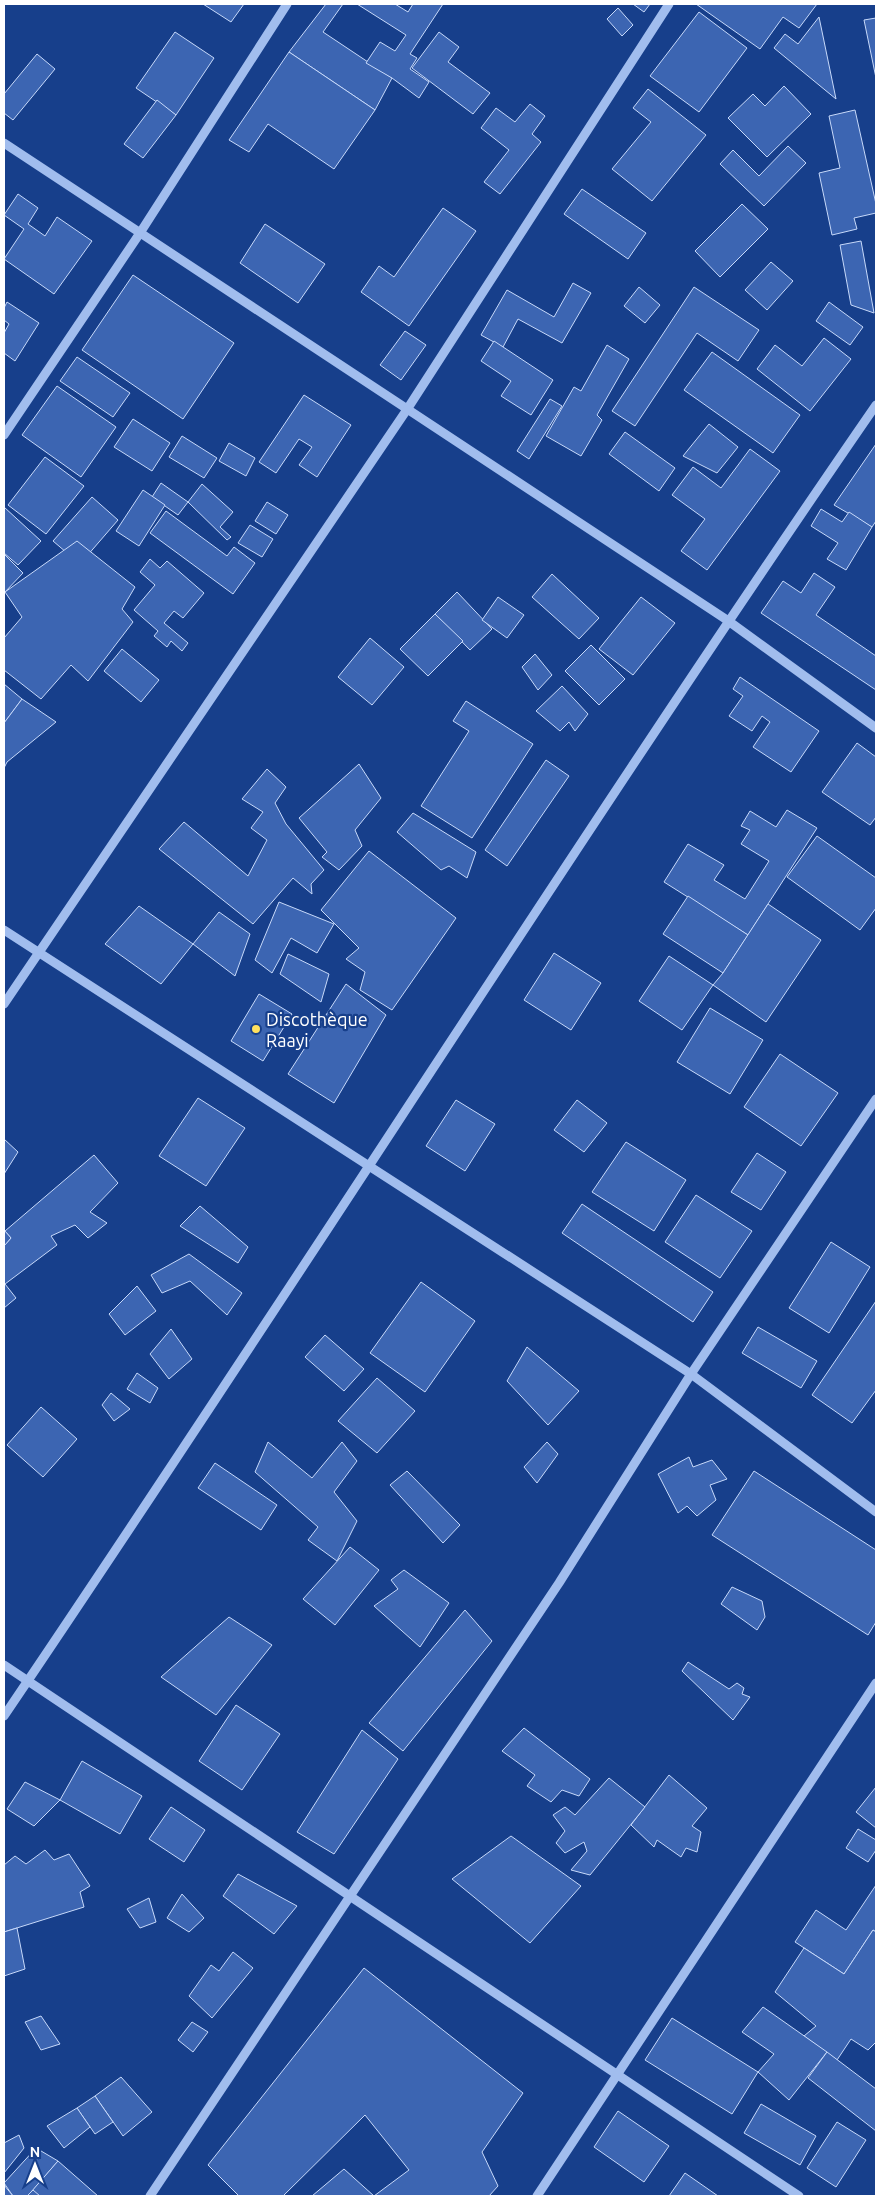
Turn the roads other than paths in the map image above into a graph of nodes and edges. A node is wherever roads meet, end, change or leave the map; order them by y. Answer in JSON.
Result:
{"nodes":[{"id":1,"x":287,"y":4,"type":"edge"},
{"id":2,"x":669,"y":4,"type":"edge"},
{"id":3,"x":4,"y":143,"type":"edge"},
{"id":4,"x":140,"y":233,"type":"junction"},
{"id":5,"x":876,"y":405,"type":"edge"},
{"id":6,"x":408,"y":408,"type":"junction"},
{"id":7,"x":4,"y":435,"type":"edge"},
{"id":8,"x":727,"y":620,"type":"junction"},
{"id":9,"x":876,"y":728,"type":"edge"},
{"id":10,"x":4,"y":930,"type":"edge"},
{"id":11,"x":38,"y":952,"type":"junction"},
{"id":12,"x":4,"y":1004,"type":"edge"},
{"id":13,"x":876,"y":1099,"type":"edge"},
{"id":14,"x":369,"y":1166,"type":"junction"},
{"id":15,"x":691,"y":1374,"type":"junction"},
{"id":16,"x":876,"y":1512,"type":"edge"},
{"id":17,"x":4,"y":1665,"type":"edge"},
{"id":18,"x":27,"y":1682,"type":"junction"},
{"id":19,"x":876,"y":1683,"type":"edge"},
{"id":20,"x":4,"y":1716,"type":"edge"},
{"id":21,"x":349,"y":1896,"type":"junction"},
{"id":22,"x":618,"y":2074,"type":"junction"},
{"id":23,"x":150,"y":2196,"type":"edge"},
{"id":24,"x":537,"y":2196,"type":"edge"},
{"id":25,"x":799,"y":2196,"type":"edge"}],
"edges":[{"from":1,"to":4,"type":"street"},
{"from":2,"to":6,"type":"street"},
{"from":3,"to":4,"type":"street"},
{"from":4,"to":6,"type":"street"},
{"from":4,"to":7,"type":"street"},
{"from":5,"to":8,"type":"street"},
{"from":6,"to":8,"type":"street"},
{"from":6,"to":11,"type":"street"},
{"from":8,"to":9,"type":"street"},
{"from":8,"to":14,"type":"street"},
{"from":10,"to":11,"type":"street"},
{"from":11,"to":12,"type":"street"},
{"from":11,"to":14,"type":"street"},
{"from":13,"to":15,"type":"street"},
{"from":14,"to":15,"type":"street"},
{"from":14,"to":18,"type":"street"},
{"from":15,"to":16,"type":"street"},
{"from":15,"to":21,"type":"street"},
{"from":17,"to":18,"type":"street"},
{"from":18,"to":20,"type":"street"},
{"from":18,"to":21,"type":"street"},
{"from":19,"to":22,"type":"street"},
{"from":21,"to":22,"type":"street"},
{"from":21,"to":23,"type":"street"},
{"from":22,"to":24,"type":"street"},
{"from":22,"to":25,"type":"street"}]}
